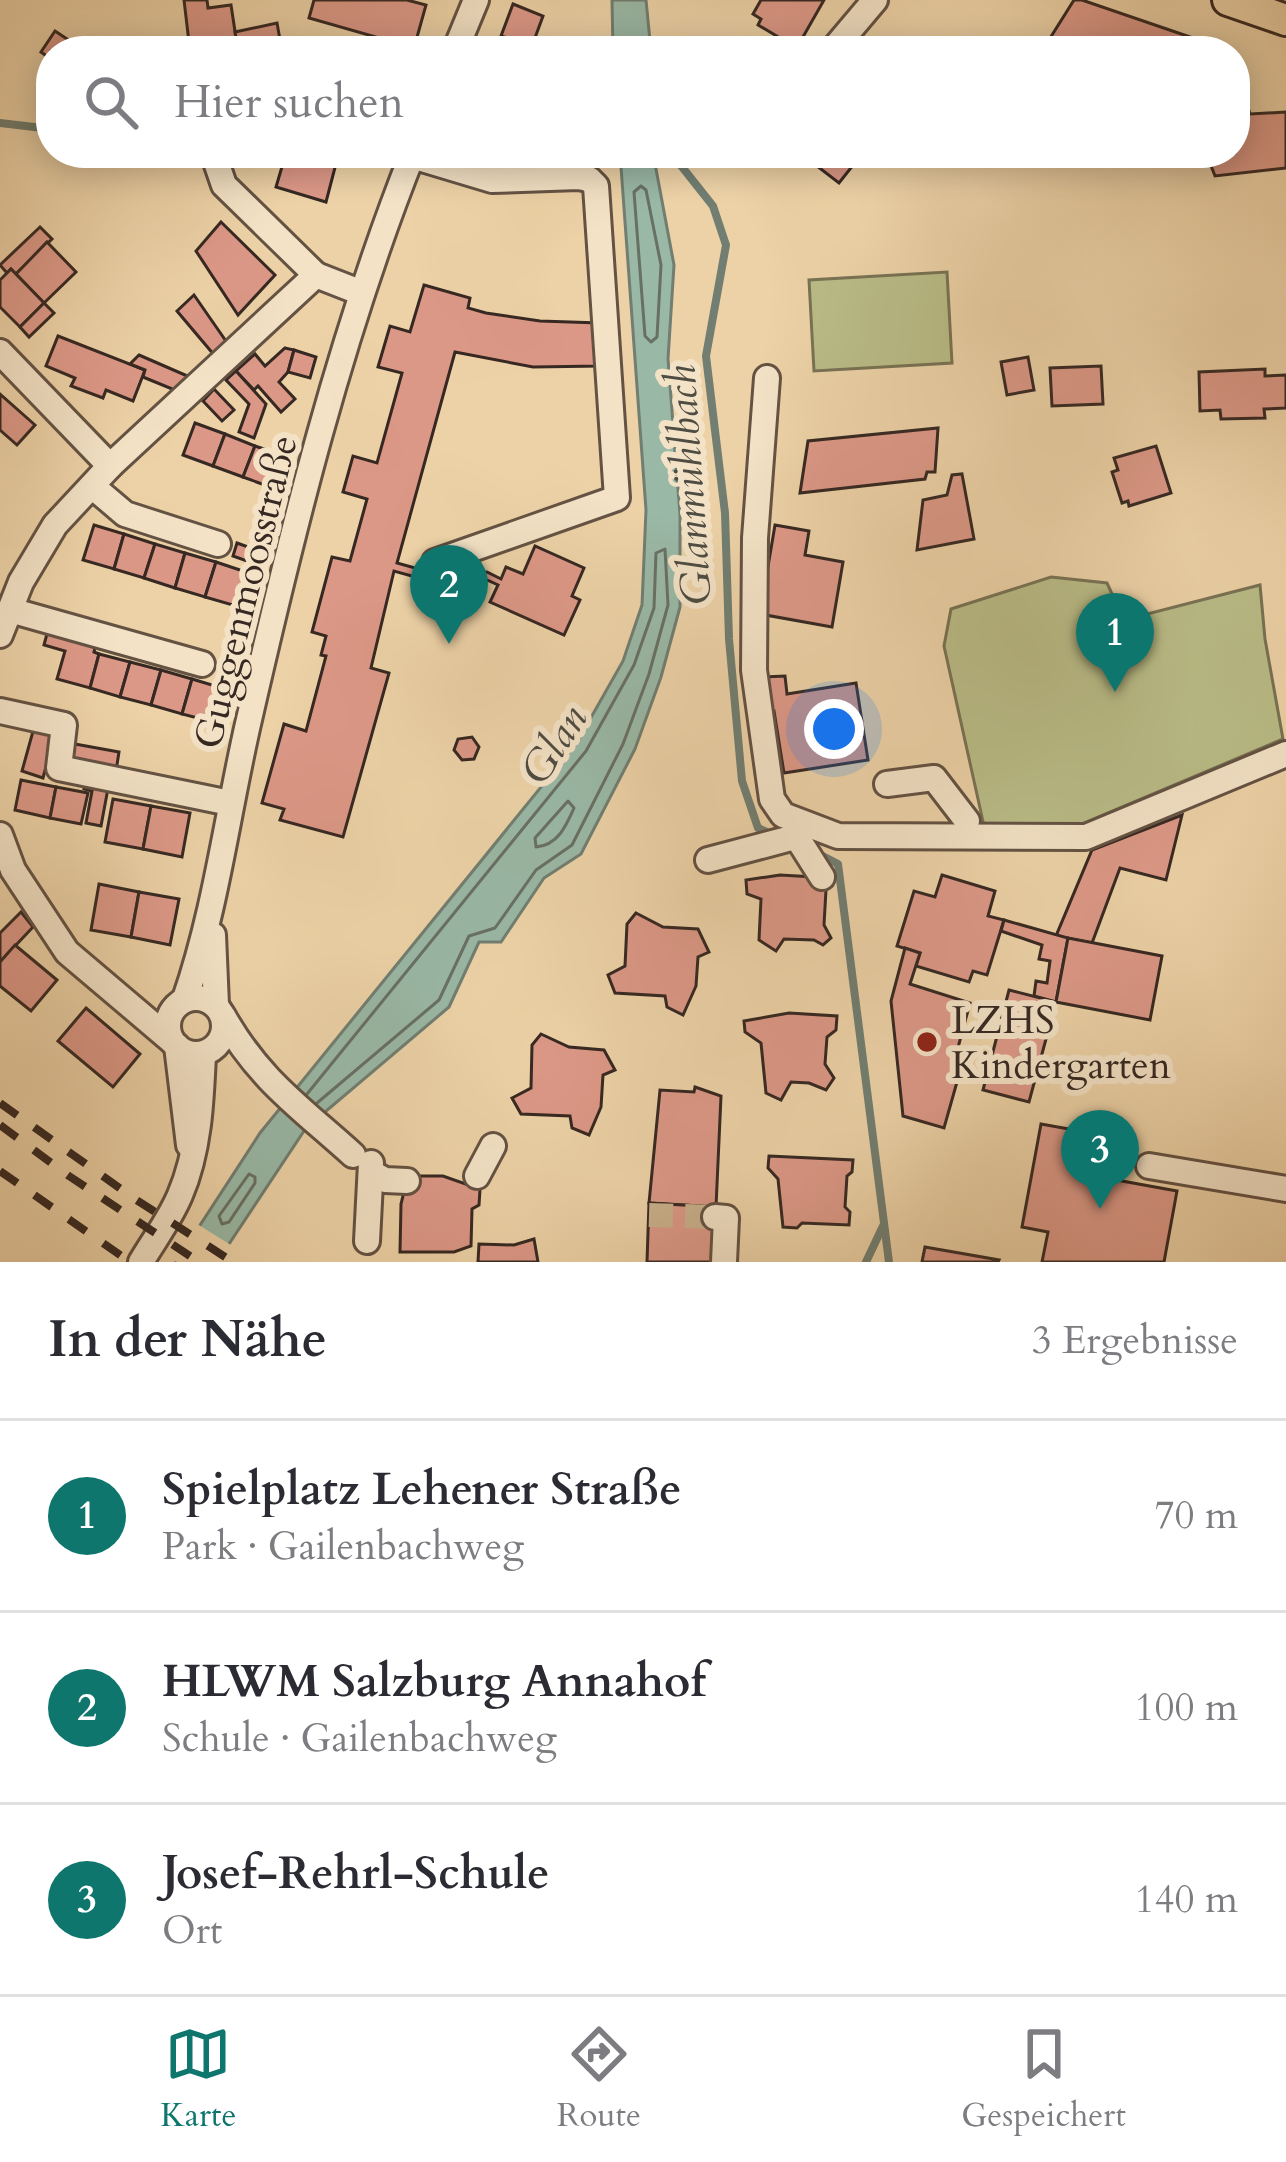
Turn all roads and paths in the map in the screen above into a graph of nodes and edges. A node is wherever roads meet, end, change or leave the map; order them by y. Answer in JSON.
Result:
{"nodes":[{"id":1,"x":476,"y":0,"type":"edge"},
{"id":2,"x":875,"y":0,"type":"edge"},
{"id":3,"x":1228,"y":0,"type":"edge"},
{"id":4,"x":1286,"y":20,"type":"edge"},
{"id":5,"x":461,"y":36,"type":"edge"},
{"id":6,"x":845,"y":36,"type":"edge"},
{"id":7,"x":218,"y":168,"type":"edge"},
{"id":8,"x":407,"y":168,"type":"edge"},
{"id":9,"x":454,"y":168,"type":"edge"},
{"id":10,"x":316,"y":275,"type":"junction"},
{"id":11,"x":362,"y":293,"type":"junction"},
{"id":12,"x":0,"y":352,"type":"edge"},
{"id":13,"x":767,"y":377,"type":"dead end"},
{"id":14,"x":110,"y":466,"type":"junction"},
{"id":15,"x":92,"y":486,"type":"junction"},
{"id":16,"x":218,"y":544,"type":"dead end"},
{"id":17,"x":435,"y":562,"type":"dead end"},
{"id":18,"x":10,"y":610,"type":"junction"},
{"id":19,"x":0,"y":634,"type":"edge"},
{"id":20,"x":202,"y":664,"type":"dead end"},
{"id":21,"x":0,"y":710,"type":"edge"},
{"id":22,"x":1286,"y":754,"type":"edge"},
{"id":23,"x":962,"y":780,"type":"dead end"},
{"id":24,"x":887,"y":784,"type":"dead end"},
{"id":25,"x":230,"y":802,"type":"junction"},
{"id":26,"x":967,"y":829,"type":"junction"},
{"id":27,"x":0,"y":835,"type":"edge"},
{"id":28,"x":803,"y":847,"type":"junction"},
{"id":29,"x":708,"y":860,"type":"dead end"},
{"id":30,"x":213,"y":912,"type":"junction"},
{"id":31,"x":130,"y":1004,"type":"junction"},
{"id":32,"x":179,"y":1005,"type":"junction"},
{"id":33,"x":220,"y":1010,"type":"junction"},
{"id":34,"x":175,"y":1044,"type":"junction"},
{"id":35,"x":242,"y":1049,"type":"junction"},
{"id":36,"x":205,"y":1053,"type":"junction"},
{"id":37,"x":493,"y":1146,"type":"dead end"},
{"id":38,"x":191,"y":1153,"type":"junction"},
{"id":39,"x":365,"y":1164,"type":"junction"},
{"id":40,"x":1149,"y":1166,"type":"dead end"},
{"id":41,"x":476,"y":1176,"type":"dead end"},
{"id":42,"x":407,"y":1181,"type":"dead end"},
{"id":43,"x":1286,"y":1189,"type":"edge"},
{"id":44,"x":715,"y":1217,"type":"dead end"},
{"id":45,"x":367,"y":1241,"type":"dead end"},
{"id":46,"x":141,"y":1262,"type":"edge"},
{"id":47,"x":724,"y":1262,"type":"edge"}],
"edges":[{"from":1,"to":5,"type":"street"},
{"from":2,"to":6,"type":"street"},
{"from":3,"to":4,"type":"main road"},
{"from":7,"to":10,"type":"street"},
{"from":8,"to":11,"type":"street","name":"Guggenmoosstraße"},
{"from":9,"to":17,"type":"street","name":"Guggenmoosstraße"},
{"from":10,"to":11,"type":"street"},
{"from":10,"to":14,"type":"street"},
{"from":11,"to":25,"type":"street","name":"Guggenmoosstraße"},
{"from":12,"to":14,"type":"street"},
{"from":13,"to":28,"type":"street"},
{"from":14,"to":15,"type":"street"},
{"from":15,"to":16,"type":"street"},
{"from":15,"to":18,"type":"street"},
{"from":18,"to":19,"type":"street"},
{"from":18,"to":20,"type":"street"},
{"from":21,"to":25,"type":"street"},
{"from":22,"to":26,"type":"street"},
{"from":23,"to":26,"type":"street"},
{"from":24,"to":26,"type":"street"},
{"from":25,"to":30,"type":"street","name":"Guggenmoosstraße"},
{"from":26,"to":28,"type":"street"},
{"from":27,"to":31,"type":"street"},
{"from":28,"to":29,"type":"street"},
{"from":30,"to":32,"type":"street","name":"Guggenmoosstraße"},
{"from":30,"to":33,"type":"street","name":"Guggenmoosstraße"},
{"from":31,"to":32,"type":"street"},
{"from":31,"to":34,"type":"street"},
{"from":32,"to":33,"type":"street"},
{"from":32,"to":34,"type":"street","name":"Guggenmoosstraße"},
{"from":33,"to":35,"type":"street"},
{"from":33,"to":36,"type":"street","name":"Guggenmoosstraße"},
{"from":34,"to":36,"type":"street"},
{"from":34,"to":38,"type":"street","name":"Guggenmoosstraße"},
{"from":35,"to":36,"type":"street"},
{"from":35,"to":39,"type":"street"},
{"from":36,"to":38,"type":"street","name":"Guggenmoosstraße"},
{"from":37,"to":41,"type":"street"},
{"from":38,"to":46,"type":"street","name":"Guggenmoosstraße"},
{"from":39,"to":42,"type":"street"},
{"from":39,"to":45,"type":"street"},
{"from":40,"to":43,"type":"street"},
{"from":44,"to":47,"type":"street"}]}
